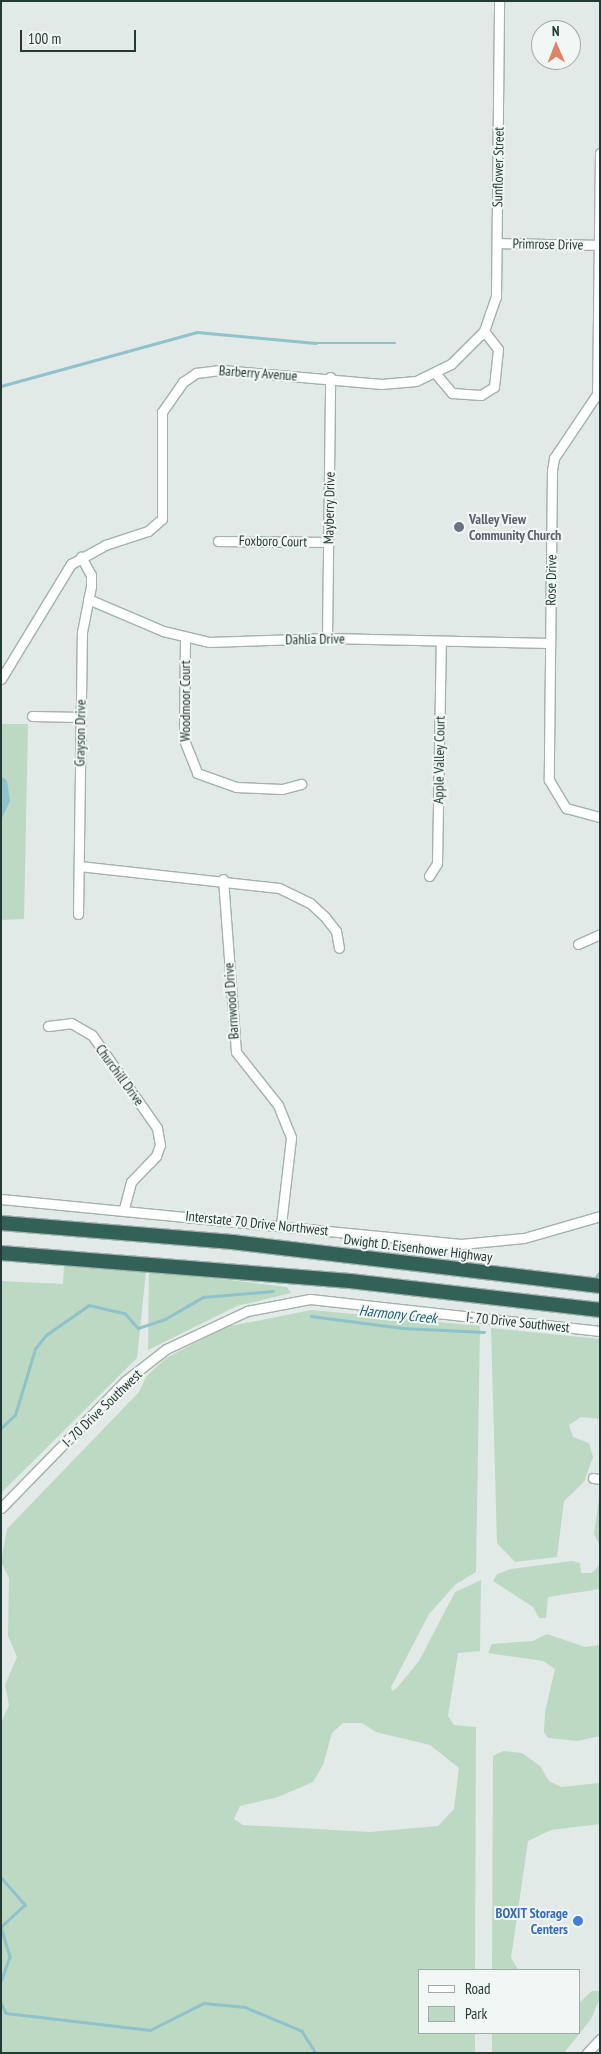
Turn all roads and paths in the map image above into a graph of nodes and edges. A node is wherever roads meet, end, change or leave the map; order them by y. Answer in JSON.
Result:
{"nodes":[{"id":1,"x":499,"y":1,"type":"edge"},
{"id":2,"x":600,"y":153,"type":"edge"},
{"id":3,"x":497,"y":243,"type":"junction"},
{"id":4,"x":600,"y":245,"type":"edge"},
{"id":5,"x":484,"y":330,"type":"junction"},
{"id":6,"x":468,"y":349,"type":"joint"},
{"id":7,"x":436,"y":374,"type":"junction"},
{"id":8,"x":330,"y":377,"type":"junction"},
{"id":9,"x":599,"y":381,"type":"edge"},
{"id":10,"x":218,"y":541,"type":"dead end"},
{"id":11,"x":328,"y":542,"type":"junction"},
{"id":12,"x":81,"y":557,"type":"junction"},
{"id":13,"x":88,"y":599,"type":"junction"},
{"id":14,"x":327,"y":638,"type":"junction"},
{"id":15,"x":186,"y":639,"type":"junction"},
{"id":16,"x":441,"y":641,"type":"junction"},
{"id":17,"x":550,"y":643,"type":"junction"},
{"id":18,"x":1,"y":679,"type":"edge"},
{"id":19,"x":32,"y":716,"type":"dead end"},
{"id":20,"x":80,"y":717,"type":"junction"},
{"id":21,"x":301,"y":784,"type":"dead end"},
{"id":22,"x":600,"y":817,"type":"edge"},
{"id":23,"x":79,"y":866,"type":"junction"},
{"id":24,"x":429,"y":876,"type":"dead end"},
{"id":25,"x":224,"y":879,"type":"junction"},
{"id":26,"x":78,"y":914,"type":"dead end"},
{"id":27,"x":600,"y":934,"type":"edge"},
{"id":28,"x":578,"y":944,"type":"dead end"},
{"id":29,"x":339,"y":948,"type":"dead end"},
{"id":30,"x":48,"y":1026,"type":"dead end"},
{"id":31,"x":1,"y":1199,"type":"edge"},
{"id":32,"x":124,"y":1209,"type":"junction"},
{"id":33,"x":600,"y":1216,"type":"edge"},
{"id":34,"x":1,"y":1223,"type":"edge"},
{"id":35,"x":281,"y":1225,"type":"junction"},
{"id":36,"x":1,"y":1253,"type":"edge"},
{"id":37,"x":600,"y":1286,"type":"edge"},
{"id":38,"x":600,"y":1310,"type":"edge"},
{"id":39,"x":600,"y":1332,"type":"edge"},
{"id":40,"x":1,"y":1508,"type":"edge"},
{"id":41,"x":600,"y":2039,"type":"edge"},
{"id":42,"x":587,"y":2053,"type":"edge"}],
"edges":[{"from":1,"to":3,"type":"street","name":"Sunflower Street"},
{"from":2,"to":4,"type":"street","name":"Rose Drive"},
{"from":3,"to":4,"type":"street","name":"Primrose Drive"},
{"from":3,"to":5,"type":"street","name":"Sunflower Street"},
{"from":4,"to":9,"type":"street","name":"Rose Drive"},
{"from":5,"to":6,"type":"street","name":"Sunflower Street"},
{"from":5,"to":7,"type":"street"},
{"from":6,"to":7,"type":"street","name":"Barberry Avenue"},
{"from":7,"to":8,"type":"street","name":"Barberry Avenue"},
{"from":8,"to":11,"type":"street","name":"Mayberry Drive"},
{"from":8,"to":12,"type":"street","name":"Barberry Avenue"},
{"from":9,"to":17,"type":"street","name":"Rose Drive"},
{"from":10,"to":11,"type":"street","name":"Foxboro Court"},
{"from":11,"to":14,"type":"street","name":"Mayberry Drive"},
{"from":12,"to":13,"type":"street","name":"Grayson Drive"},
{"from":12,"to":18,"type":"street","name":"Barberry Avenue"},
{"from":13,"to":15,"type":"street","name":"Dahlia Drive"},
{"from":13,"to":20,"type":"street","name":"Grayson Drive"},
{"from":14,"to":15,"type":"street","name":"Dahlia Drive"},
{"from":14,"to":16,"type":"street","name":"Dahlia Drive"},
{"from":15,"to":21,"type":"street","name":"Woodmoor Court"},
{"from":16,"to":17,"type":"street","name":"Dahlia Drive"},
{"from":16,"to":24,"type":"street","name":"Apple Valley Court"},
{"from":17,"to":22,"type":"street","name":"Rose Drive"},
{"from":19,"to":20,"type":"street"},
{"from":20,"to":23,"type":"street","name":"Grayson Drive"},
{"from":23,"to":25,"type":"street"},
{"from":23,"to":26,"type":"street","name":"Grayson Drive"},
{"from":25,"to":29,"type":"street"},
{"from":25,"to":35,"type":"street","name":"Barnwood Drive"},
{"from":27,"to":28,"type":"street"},
{"from":30,"to":32,"type":"street","name":"Churchill Drive"},
{"from":31,"to":32,"type":"street","name":"Interstate 70 Drive Northwest"},
{"from":32,"to":35,"type":"street","name":"Interstate 70 Drive Northwest"},
{"from":33,"to":35,"type":"street","name":"Interstate 70 Drive Northwest"},
{"from":34,"to":37,"type":"highway","name":"Dwight D. Eisenhower Highway"},
{"from":36,"to":38,"type":"highway"},
{"from":39,"to":40,"type":"street","name":"I- 70 Drive Southwest"},
{"from":41,"to":42,"type":"street"}]}
